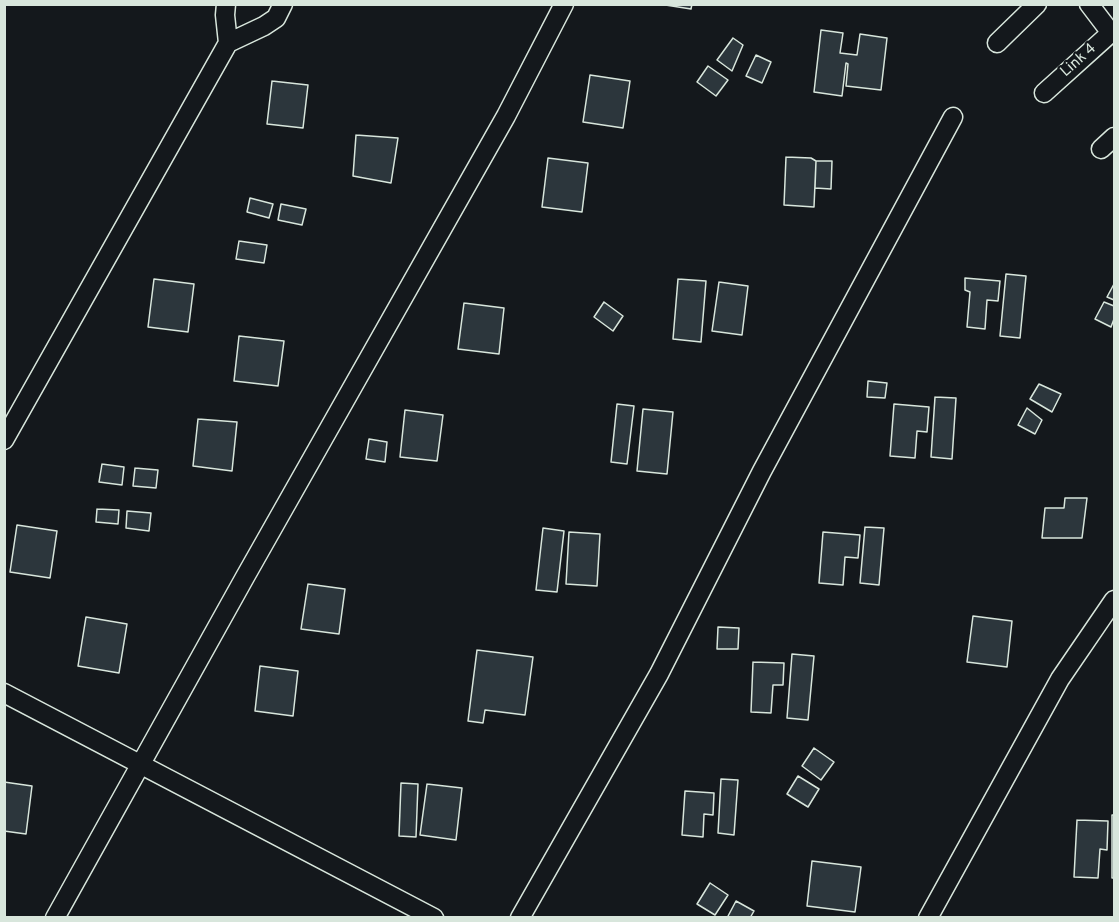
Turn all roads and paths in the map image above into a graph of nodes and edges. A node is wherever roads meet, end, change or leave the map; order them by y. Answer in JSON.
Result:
{"nodes":[{"id":1,"x":225,"y":4,"type":"edge"},
{"id":2,"x":283,"y":4,"type":"edge"},
{"id":3,"x":564,"y":4,"type":"edge"},
{"id":4,"x":1037,"y":4,"type":"edge"},
{"id":5,"x":1089,"y":4,"type":"edge"},
{"id":6,"x":1113,"y":31,"type":"edge"},
{"id":7,"x":228,"y":43,"type":"junction"},
{"id":8,"x":997,"y":43,"type":"dead end"},
{"id":9,"x":1044,"y":93,"type":"dead end"},
{"id":10,"x":953,"y":117,"type":"dead end"},
{"id":11,"x":1114,"y":137,"type":"edge"},
{"id":12,"x":1101,"y":149,"type":"dead end"},
{"id":13,"x":4,"y":440,"type":"edge"},
{"id":14,"x":1114,"y":600,"type":"edge"},
{"id":15,"x":4,"y":693,"type":"edge"},
{"id":16,"x":140,"y":765,"type":"junction"},
{"id":17,"x":431,"y":917,"type":"edge"},
{"id":18,"x":55,"y":918,"type":"edge"},
{"id":19,"x":520,"y":918,"type":"edge"},
{"id":20,"x":928,"y":918,"type":"edge"}],
"edges":[{"from":1,"to":7,"type":"street"},
{"from":2,"to":7,"type":"street"},
{"from":3,"to":16,"type":"street"},
{"from":4,"to":8,"type":"street"},
{"from":5,"to":6,"type":"street"},
{"from":6,"to":9,"type":"street","name":"Link 4"},
{"from":7,"to":13,"type":"street"},
{"from":10,"to":19,"type":"street"},
{"from":11,"to":12,"type":"street"},
{"from":14,"to":20,"type":"street"},
{"from":15,"to":16,"type":"street"},
{"from":16,"to":17,"type":"street"},
{"from":16,"to":18,"type":"street"}]}
